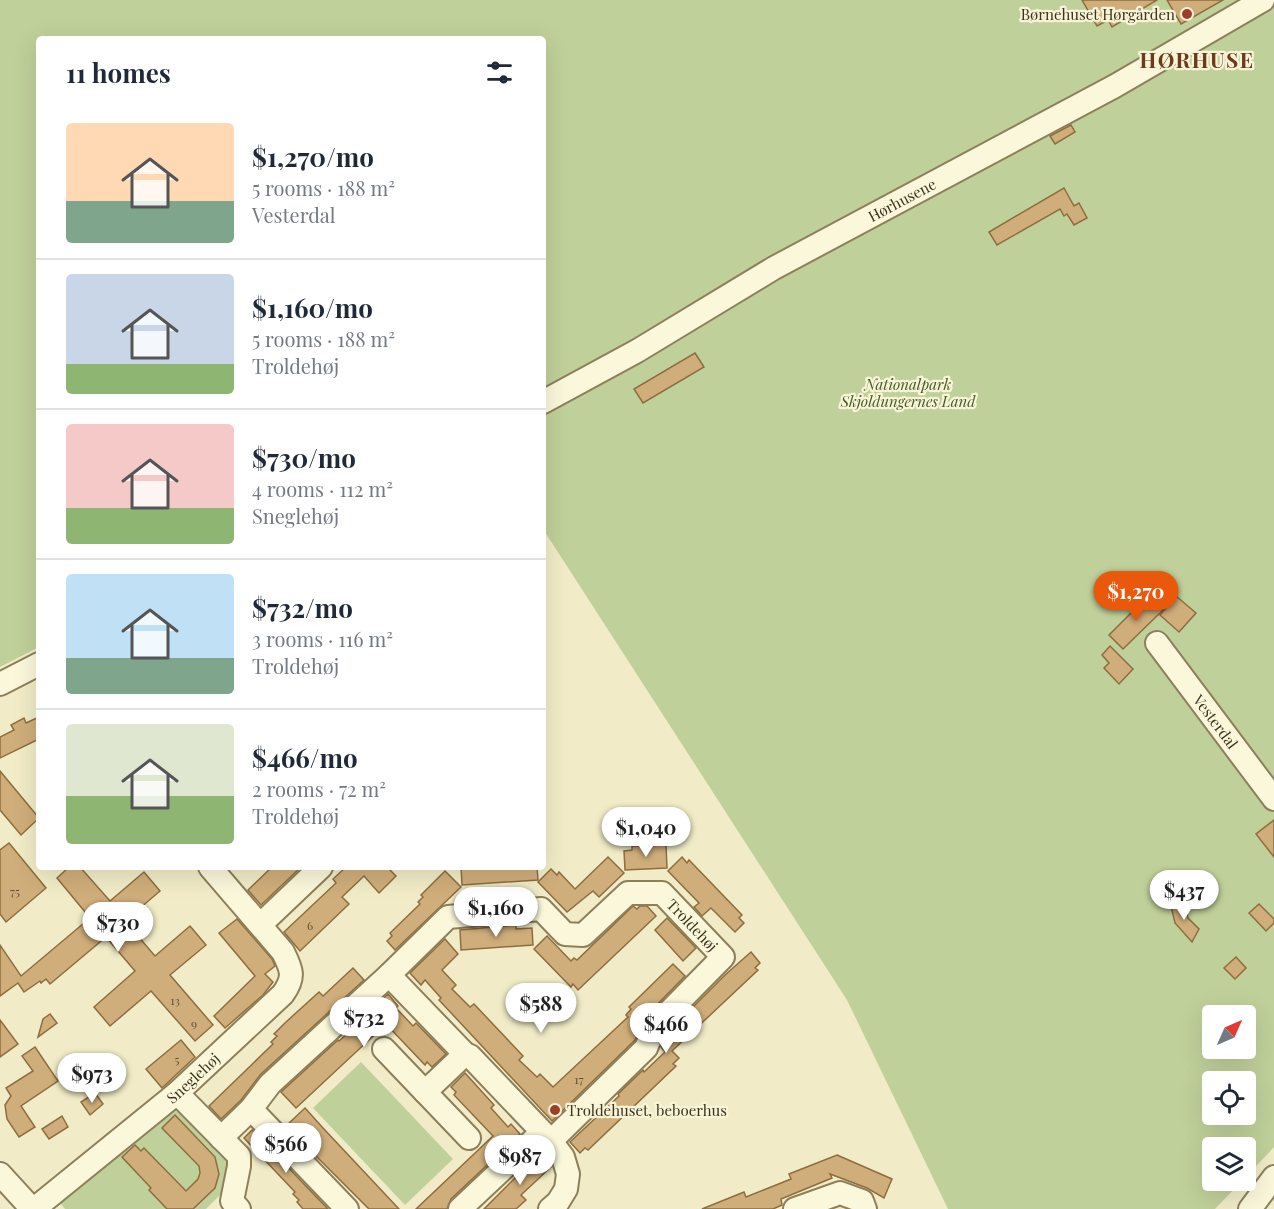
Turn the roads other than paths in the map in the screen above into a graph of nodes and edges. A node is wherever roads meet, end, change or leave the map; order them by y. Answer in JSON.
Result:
{"nodes":[{"id":1,"x":1263,"y":0,"type":"edge"},
{"id":2,"x":546,"y":400,"type":"edge"},
{"id":3,"x":1158,"y":644,"type":"dead end"},
{"id":4,"x":36,"y":666,"type":"edge"},
{"id":5,"x":0,"y":684,"type":"edge"},
{"id":6,"x":1274,"y":799,"type":"edge"},
{"id":7,"x":213,"y":870,"type":"edge"},
{"id":8,"x":318,"y":870,"type":"edge"},
{"id":9,"x":260,"y":925,"type":"junction"},
{"id":10,"x":389,"y":975,"type":"junction"},
{"id":11,"x":384,"y":1049,"type":"dead end"},
{"id":12,"x":465,"y":1054,"type":"junction"},
{"id":13,"x":425,"y":1092,"type":"junction"},
{"id":14,"x":177,"y":1093,"type":"junction"},
{"id":15,"x":251,"y":1109,"type":"junction"},
{"id":16,"x":547,"y":1137,"type":"junction"},
{"id":17,"x":221,"y":1138,"type":"junction"},
{"id":18,"x":469,"y":1138,"type":"dead end"},
{"id":19,"x":0,"y":1174,"type":"edge"},
{"id":20,"x":1274,"y":1177,"type":"edge"},
{"id":21,"x":1274,"y":1197,"type":"edge"},
{"id":22,"x":33,"y":1209,"type":"edge"},
{"id":23,"x":239,"y":1209,"type":"edge"},
{"id":24,"x":347,"y":1209,"type":"edge"},
{"id":25,"x":460,"y":1209,"type":"edge"},
{"id":26,"x":550,"y":1209,"type":"edge"},
{"id":27,"x":795,"y":1209,"type":"edge"},
{"id":28,"x":865,"y":1209,"type":"edge"},
{"id":29,"x":1250,"y":1209,"type":"edge"},
{"id":30,"x":1261,"y":1209,"type":"edge"}],
"edges":[{"from":1,"to":2,"type":"street","name":"Hørhusene"},
{"from":3,"to":6,"type":"street","name":"Vesterdal"},
{"from":4,"to":5,"type":"street"},
{"from":7,"to":9,"type":"street","name":"Sneglehøj"},
{"from":8,"to":9,"type":"street"},
{"from":9,"to":14,"type":"street","name":"Sneglehøj"},
{"from":10,"to":12,"type":"street"},
{"from":10,"to":15,"type":"street","name":"Troldehøj"},
{"from":10,"to":16,"type":"street","name":"Troldehøj"},
{"from":11,"to":13,"type":"street"},
{"from":12,"to":13,"type":"street"},
{"from":12,"to":16,"type":"street"},
{"from":13,"to":18,"type":"street"},
{"from":14,"to":17,"type":"street"},
{"from":14,"to":22,"type":"street","name":"Sneglehøj"},
{"from":15,"to":17,"type":"street","name":"Troldehøj"},
{"from":15,"to":24,"type":"street"},
{"from":16,"to":25,"type":"street","name":"Troldehøj"},
{"from":16,"to":26,"type":"street"},
{"from":17,"to":23,"type":"street"},
{"from":19,"to":22,"type":"street"},
{"from":20,"to":29,"type":"street"},
{"from":21,"to":30,"type":"street"},
{"from":27,"to":28,"type":"street"}]}
